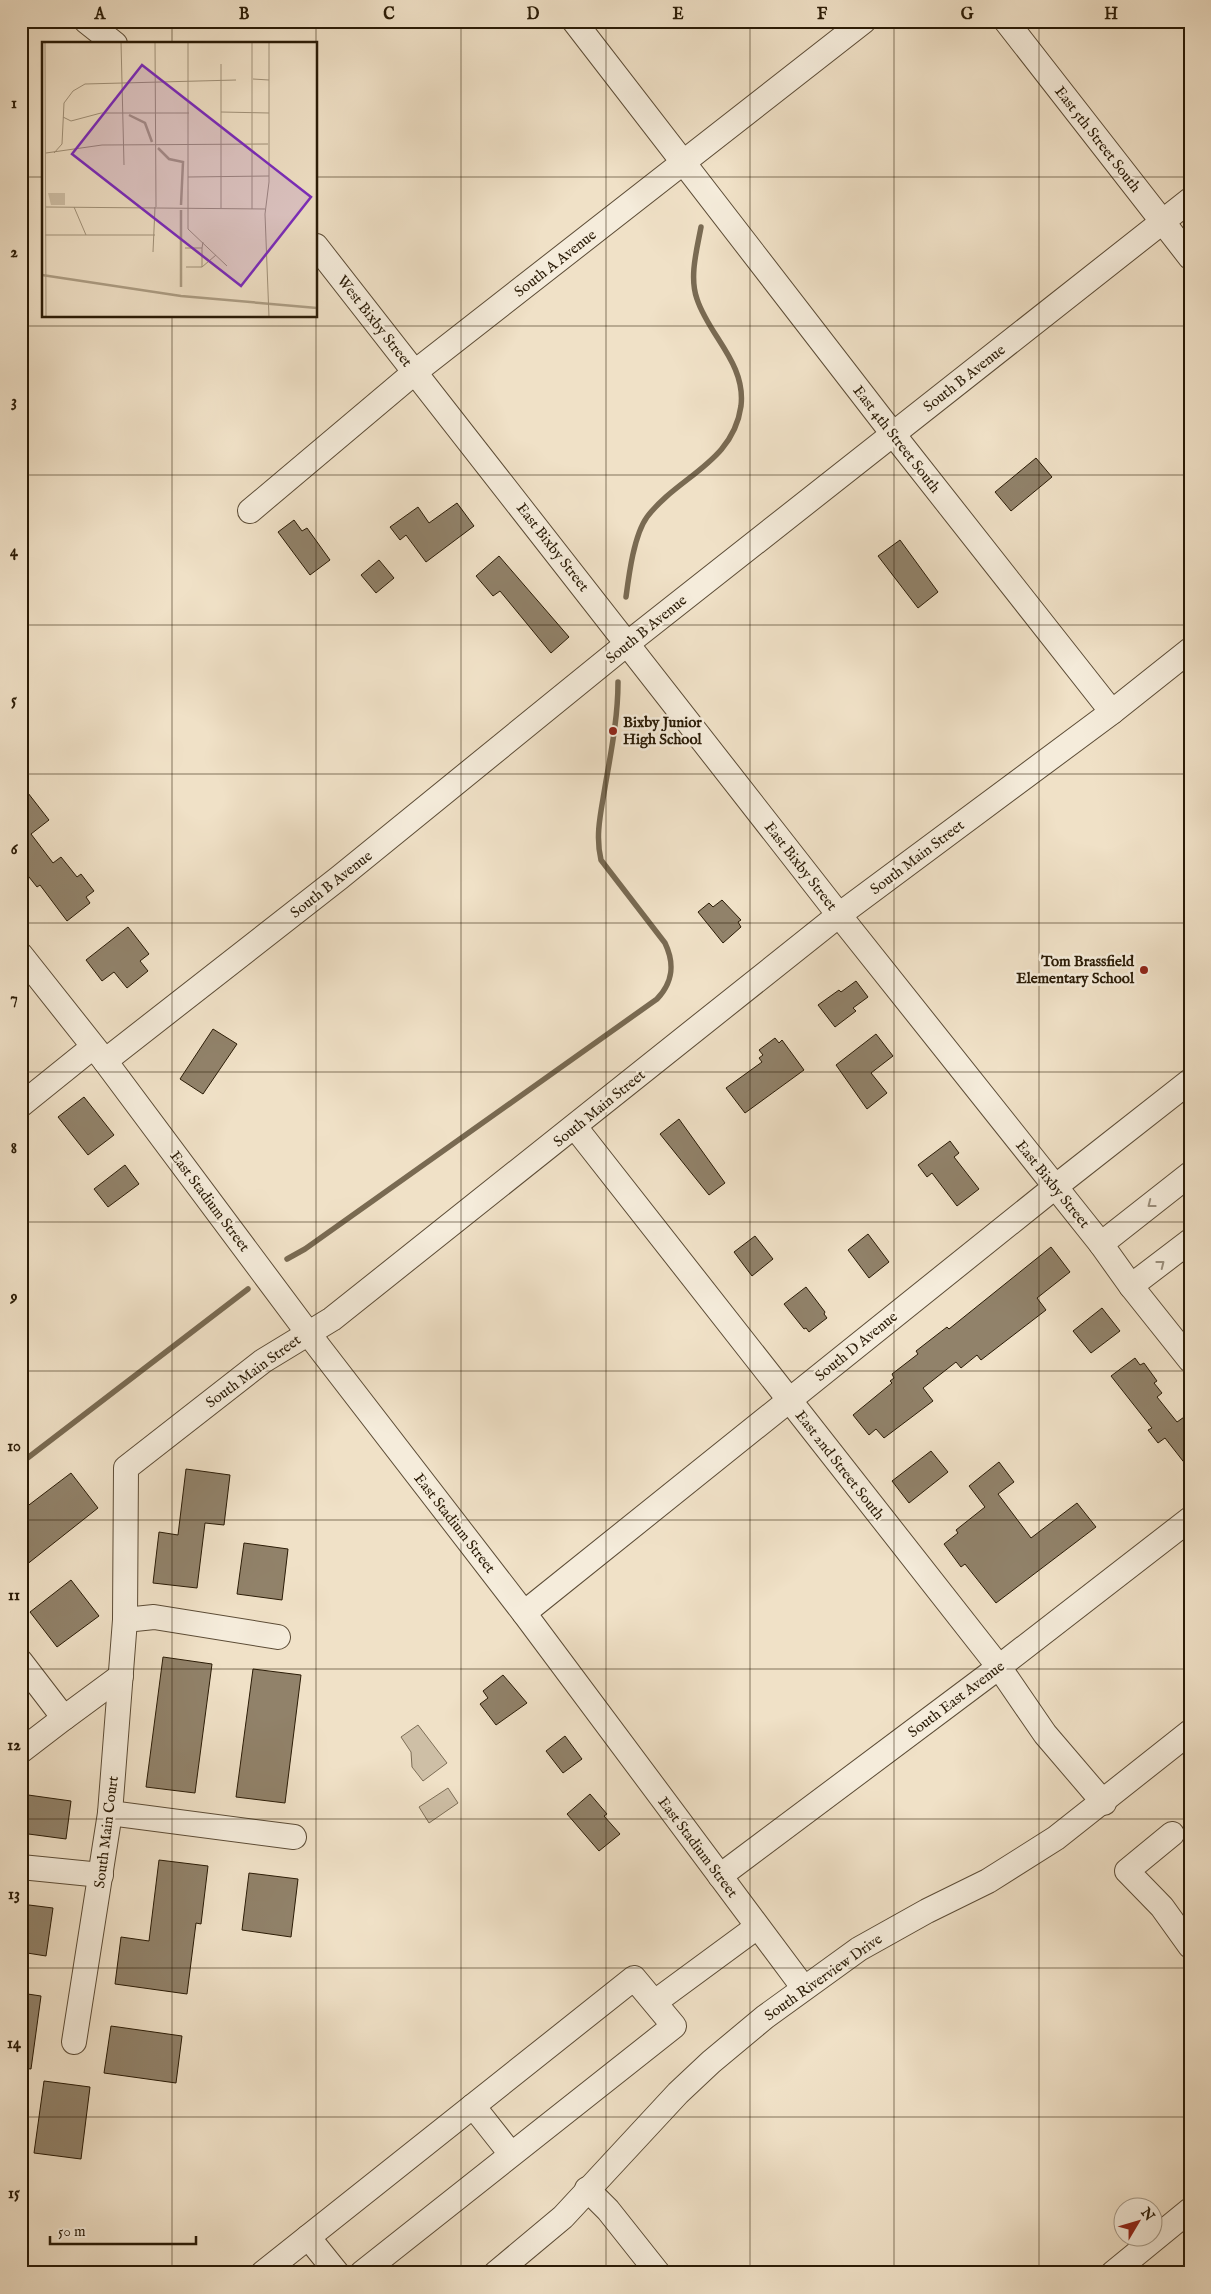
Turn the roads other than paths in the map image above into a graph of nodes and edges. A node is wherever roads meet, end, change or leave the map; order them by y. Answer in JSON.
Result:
{"nodes":[{"id":1,"x":86,"y":21,"type":"edge"},
{"id":2,"x":574,"y":21,"type":"edge"},
{"id":3,"x":864,"y":21,"type":"edge"},
{"id":4,"x":1006,"y":21,"type":"edge"},
{"id":5,"x":112,"y":42,"type":"edge"},
{"id":6,"x":683,"y":164,"type":"junction"},
{"id":7,"x":1190,"y":200,"type":"edge"},
{"id":8,"x":1162,"y":222,"type":"junction"},
{"id":9,"x":318,"y":249,"type":"edge"},
{"id":10,"x":1190,"y":257,"type":"edge"},
{"id":11,"x":415,"y":372,"type":"junction"},
{"id":12,"x":893,"y":434,"type":"junction"},
{"id":13,"x":250,"y":511,"type":"dead end"},
{"id":14,"x":628,"y":643,"type":"junction"},
{"id":15,"x":1190,"y":650,"type":"edge"},
{"id":16,"x":1112,"y":712,"type":"junction"},
{"id":17,"x":839,"y":915,"type":"junction"},
{"id":18,"x":21,"y":955,"type":"edge"},
{"id":19,"x":99,"y":1054,"type":"junction"},
{"id":20,"x":1190,"y":1081,"type":"edge"},
{"id":21,"x":21,"y":1105,"type":"edge"},
{"id":22,"x":575,"y":1127,"type":"junction"},
{"id":23,"x":1190,"y":1174,"type":"edge"},
{"id":24,"x":1055,"y":1187,"type":"junction"},
{"id":25,"x":1190,"y":1241,"type":"edge"},
{"id":26,"x":1101,"y":1244,"type":"junction"},
{"id":27,"x":1131,"y":1286,"type":"junction"},
{"id":28,"x":308,"y":1333,"type":"junction"},
{"id":29,"x":1190,"y":1360,"type":"edge"},
{"id":30,"x":789,"y":1400,"type":"junction"},
{"id":31,"x":1190,"y":1519,"type":"edge"},
{"id":32,"x":524,"y":1613,"type":"junction"},
{"id":33,"x":125,"y":1620,"type":"junction"},
{"id":34,"x":278,"y":1637,"type":"dead end"},
{"id":35,"x":21,"y":1662,"type":"edge"},
{"id":36,"x":999,"y":1667,"type":"junction"},
{"id":37,"x":121,"y":1676,"type":"junction"},
{"id":38,"x":64,"y":1718,"type":"junction"},
{"id":39,"x":1189,"y":1735,"type":"edge"},
{"id":40,"x":21,"y":1751,"type":"edge"},
{"id":41,"x":1104,"y":1803,"type":"junction"},
{"id":42,"x":110,"y":1813,"type":"junction"},
{"id":43,"x":1172,"y":1834,"type":"dead end"},
{"id":44,"x":294,"y":1837,"type":"dead end"},
{"id":45,"x":21,"y":1867,"type":"edge"},
{"id":46,"x":101,"y":1875,"type":"junction"},
{"id":47,"x":720,"y":1876,"type":"junction"},
{"id":48,"x":758,"y":1926,"type":"junction"},
{"id":49,"x":1190,"y":1946,"type":"edge"},
{"id":50,"x":803,"y":1987,"type":"junction"},
{"id":51,"x":655,"y":2002,"type":"junction"},
{"id":52,"x":74,"y":2042,"type":"dead end"},
{"id":53,"x":473,"y":2106,"type":"junction"},
{"id":54,"x":511,"y":2154,"type":"junction"},
{"id":55,"x":587,"y":2189,"type":"junction"},
{"id":56,"x":1190,"y":2210,"type":"edge"},
{"id":57,"x":308,"y":2237,"type":"junction"},
{"id":58,"x":1118,"y":2269,"type":"edge"},
{"id":59,"x":263,"y":2273,"type":"edge"},
{"id":60,"x":337,"y":2273,"type":"edge"},
{"id":61,"x":362,"y":2273,"type":"edge"},
{"id":62,"x":496,"y":2273,"type":"edge"},
{"id":63,"x":658,"y":2273,"type":"edge"}],
"edges":[{"from":1,"to":5,"type":"street"},
{"from":2,"to":6,"type":"street","name":"East 4th Street South"},
{"from":3,"to":6,"type":"street","name":"South A Avenue"},
{"from":4,"to":8,"type":"street","name":"East 5th Street South"},
{"from":6,"to":11,"type":"street","name":"South A Avenue"},
{"from":6,"to":12,"type":"street","name":"East 4th Street South"},
{"from":7,"to":8,"type":"street","name":"South B Avenue"},
{"from":8,"to":10,"type":"street","name":"East 5th Street South"},
{"from":8,"to":12,"type":"street","name":"South B Avenue"},
{"from":9,"to":11,"type":"street","name":"West Bixby Street"},
{"from":11,"to":13,"type":"street","name":"South A Avenue"},
{"from":11,"to":14,"type":"street","name":"East Bixby Street"},
{"from":12,"to":14,"type":"street","name":"South B Avenue"},
{"from":12,"to":16,"type":"street","name":"East 4th Street South"},
{"from":14,"to":17,"type":"street","name":"East Bixby Street"},
{"from":14,"to":19,"type":"street","name":"South B Avenue"},
{"from":15,"to":16,"type":"street","name":"South Main Street"},
{"from":16,"to":17,"type":"street","name":"South Main Street"},
{"from":17,"to":22,"type":"street","name":"South Main Street"},
{"from":17,"to":24,"type":"street","name":"East Bixby Street"},
{"from":18,"to":19,"type":"street","name":"East Stadium Street"},
{"from":19,"to":21,"type":"street","name":"South B Avenue"},
{"from":19,"to":28,"type":"street","name":"East Stadium Street"},
{"from":20,"to":24,"type":"street","name":"South D Avenue"},
{"from":22,"to":28,"type":"street","name":"South Main Street"},
{"from":22,"to":30,"type":"street","name":"East 2nd Street South"},
{"from":23,"to":26,"type":"street","one_way":true},
{"from":24,"to":26,"type":"street","name":"East Bixby Street"},
{"from":24,"to":30,"type":"street","name":"South D Avenue"},
{"from":27,"to":25,"type":"street","one_way":true},
{"from":26,"to":27,"type":"street","name":"East Bixby Street"},
{"from":27,"to":29,"type":"street","name":"East Bixby Street"},
{"from":28,"to":32,"type":"street","name":"East Stadium Street"},
{"from":28,"to":33,"type":"street","name":"South Main Street"},
{"from":30,"to":32,"type":"street","name":"South D Avenue"},
{"from":30,"to":36,"type":"street","name":"East 2nd Street South"},
{"from":31,"to":36,"type":"street","name":"South East Avenue"},
{"from":32,"to":47,"type":"street","name":"East Stadium Street"},
{"from":33,"to":34,"type":"street"},
{"from":33,"to":37,"type":"street","name":"South Main Court"},
{"from":35,"to":38,"type":"street"},
{"from":36,"to":41,"type":"street","name":"East 2nd Street South"},
{"from":36,"to":47,"type":"street","name":"South East Avenue"},
{"from":37,"to":38,"type":"street"},
{"from":37,"to":42,"type":"street","name":"South Main Court"},
{"from":38,"to":40,"type":"street"},
{"from":39,"to":41,"type":"street","name":"South Riverview Drive"},
{"from":41,"to":50,"type":"street","name":"South Riverview Drive"},
{"from":42,"to":44,"type":"street"},
{"from":42,"to":46,"type":"street","name":"South Main Court"},
{"from":43,"to":49,"type":"street"},
{"from":45,"to":46,"type":"street"},
{"from":46,"to":52,"type":"street","name":"South Main Court"},
{"from":47,"to":48,"type":"street","name":"East Stadium Street"},
{"from":48,"to":50,"type":"street","name":"East Stadium Street"},
{"from":48,"to":51,"type":"street"},
{"from":50,"to":55,"type":"street","name":"South Riverview Drive"},
{"from":51,"to":53,"type":"street"},
{"from":51,"to":54,"type":"street"},
{"from":53,"to":54,"type":"street"},
{"from":53,"to":57,"type":"street"},
{"from":54,"to":61,"type":"street"},
{"from":55,"to":62,"type":"street","name":"South Riverview Drive"},
{"from":55,"to":63,"type":"street"},
{"from":56,"to":58,"type":"street"},
{"from":57,"to":59,"type":"street"},
{"from":57,"to":60,"type":"street"}]}
